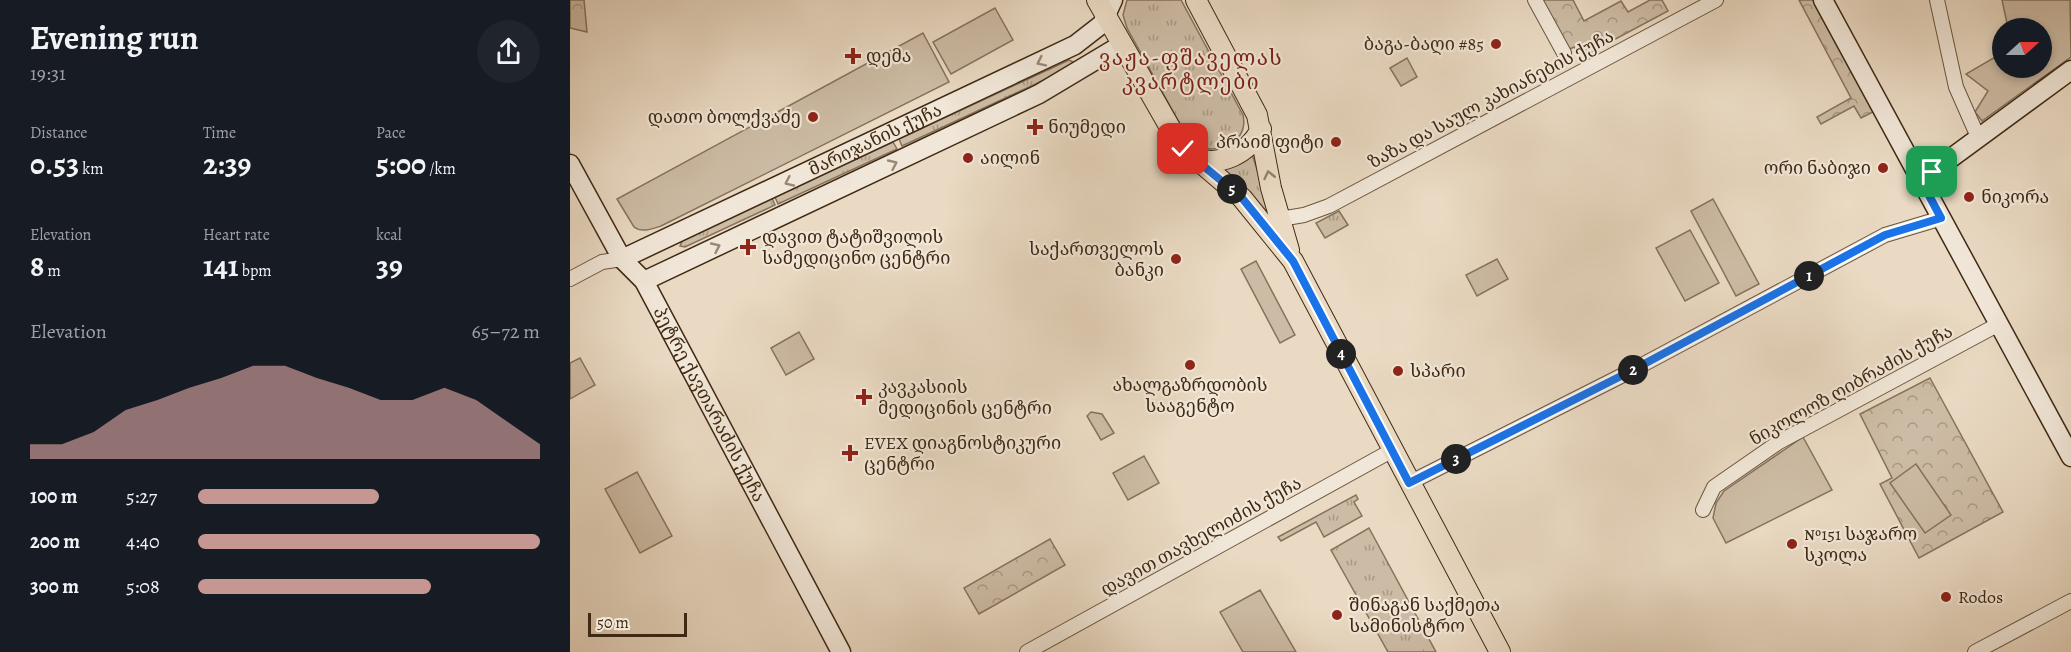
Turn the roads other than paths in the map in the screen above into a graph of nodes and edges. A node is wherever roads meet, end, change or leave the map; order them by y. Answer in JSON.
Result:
{"nodes":[{"id":1,"x":1196,"y":0,"type":"edge"},
{"id":2,"x":1535,"y":0,"type":"edge"},
{"id":3,"x":1716,"y":0,"type":"edge"},
{"id":4,"x":1823,"y":0,"type":"edge"},
{"id":5,"x":1937,"y":0,"type":"edge"},
{"id":6,"x":1105,"y":6,"type":"edge"},
{"id":7,"x":1075,"y":45,"type":"junction"},
{"id":8,"x":1121,"y":45,"type":"junction"},
{"id":9,"x":1563,"y":53,"type":"dead end"},
{"id":10,"x":1088,"y":66,"type":"junction"},
{"id":11,"x":2071,"y":70,"type":"edge"},
{"id":12,"x":1261,"y":129,"type":"junction"},
{"id":13,"x":1978,"y":137,"type":"junction"},
{"id":14,"x":1191,"y":158,"type":"junction"},
{"id":15,"x":570,"y":164,"type":"edge"},
{"id":16,"x":1924,"y":186,"type":"junction"},
{"id":17,"x":1941,"y":218,"type":"junction"},
{"id":18,"x":1280,"y":219,"type":"junction"},
{"id":19,"x":678,"y":233,"type":"junction"},
{"id":20,"x":622,"y":259,"type":"junction"},
{"id":21,"x":689,"y":259,"type":"junction"},
{"id":22,"x":1293,"y":261,"type":"junction"},
{"id":23,"x":570,"y":279,"type":"edge"},
{"id":24,"x":644,"y":281,"type":"junction"},
{"id":25,"x":1999,"y":324,"type":"junction"},
{"id":26,"x":1391,"y":451,"type":"junction"},
{"id":27,"x":2071,"y":456,"type":"edge"},
{"id":28,"x":1409,"y":483,"type":"junction"},
{"id":29,"x":1703,"y":510,"type":"dead end"},
{"id":30,"x":2071,"y":601,"type":"edge"},
{"id":31,"x":841,"y":652,"type":"edge"},
{"id":32,"x":1027,"y":652,"type":"edge"},
{"id":33,"x":1500,"y":652,"type":"edge"},
{"id":34,"x":1975,"y":652,"type":"edge"}],
"edges":[{"from":1,"to":12,"type":"main road"},
{"from":2,"to":9,"type":"street"},
{"from":3,"to":18,"type":"street","name":"ზაზა და საულ კახიანების ქუჩა"},
{"from":4,"to":16,"type":"street"},
{"from":5,"to":13,"type":"street"},
{"from":6,"to":7,"type":"street","name":"მარიჯანის ქუჩა"},
{"from":6,"to":8,"type":"main road"},
{"from":7,"to":10,"type":"street"},
{"from":7,"to":19,"type":"street","name":"მარიჯანის ქუჩა","one_way":true},
{"from":8,"to":10,"type":"street","name":"მარიჯანის ქუჩა"},
{"from":8,"to":14,"type":"main road"},
{"from":21,"to":10,"type":"street","name":"მარიჯანის ქუჩა","one_way":true},
{"from":11,"to":13,"type":"street"},
{"from":12,"to":14,"type":"main road"},
{"from":18,"to":12,"type":"main road","one_way":true},
{"from":13,"to":16,"type":"street"},
{"from":14,"to":22,"type":"main road"},
{"from":15,"to":20,"type":"street","name":"პეტრე ქავთარაძის ქუჩა"},
{"from":16,"to":17,"type":"street"},
{"from":17,"to":25,"type":"street"},
{"from":17,"to":28,"type":"street"},
{"from":18,"to":22,"type":"main road"},
{"from":19,"to":20,"type":"street","name":"მარიჯანის ქუჩა"},
{"from":19,"to":21,"type":"street"},
{"from":20,"to":23,"type":"street"},
{"from":20,"to":24,"type":"street","name":"პეტრე ქავთარაძის ქუჩა"},
{"from":21,"to":24,"type":"street","name":"მარიჯანის ქუჩა"},
{"from":22,"to":26,"type":"main road"},
{"from":24,"to":31,"type":"street","name":"პეტრე ქავთარაძის ქუჩა"},
{"from":25,"to":27,"type":"street"},
{"from":25,"to":29,"type":"street","name":"ნიკოლოზ ღიბრაძის ქუჩა"},
{"from":26,"to":28,"type":"main road"},
{"from":26,"to":32,"type":"street","name":"დავით თავხელიძის ქუჩა"},
{"from":28,"to":33,"type":"main road"},
{"from":30,"to":34,"type":"street"}]}
